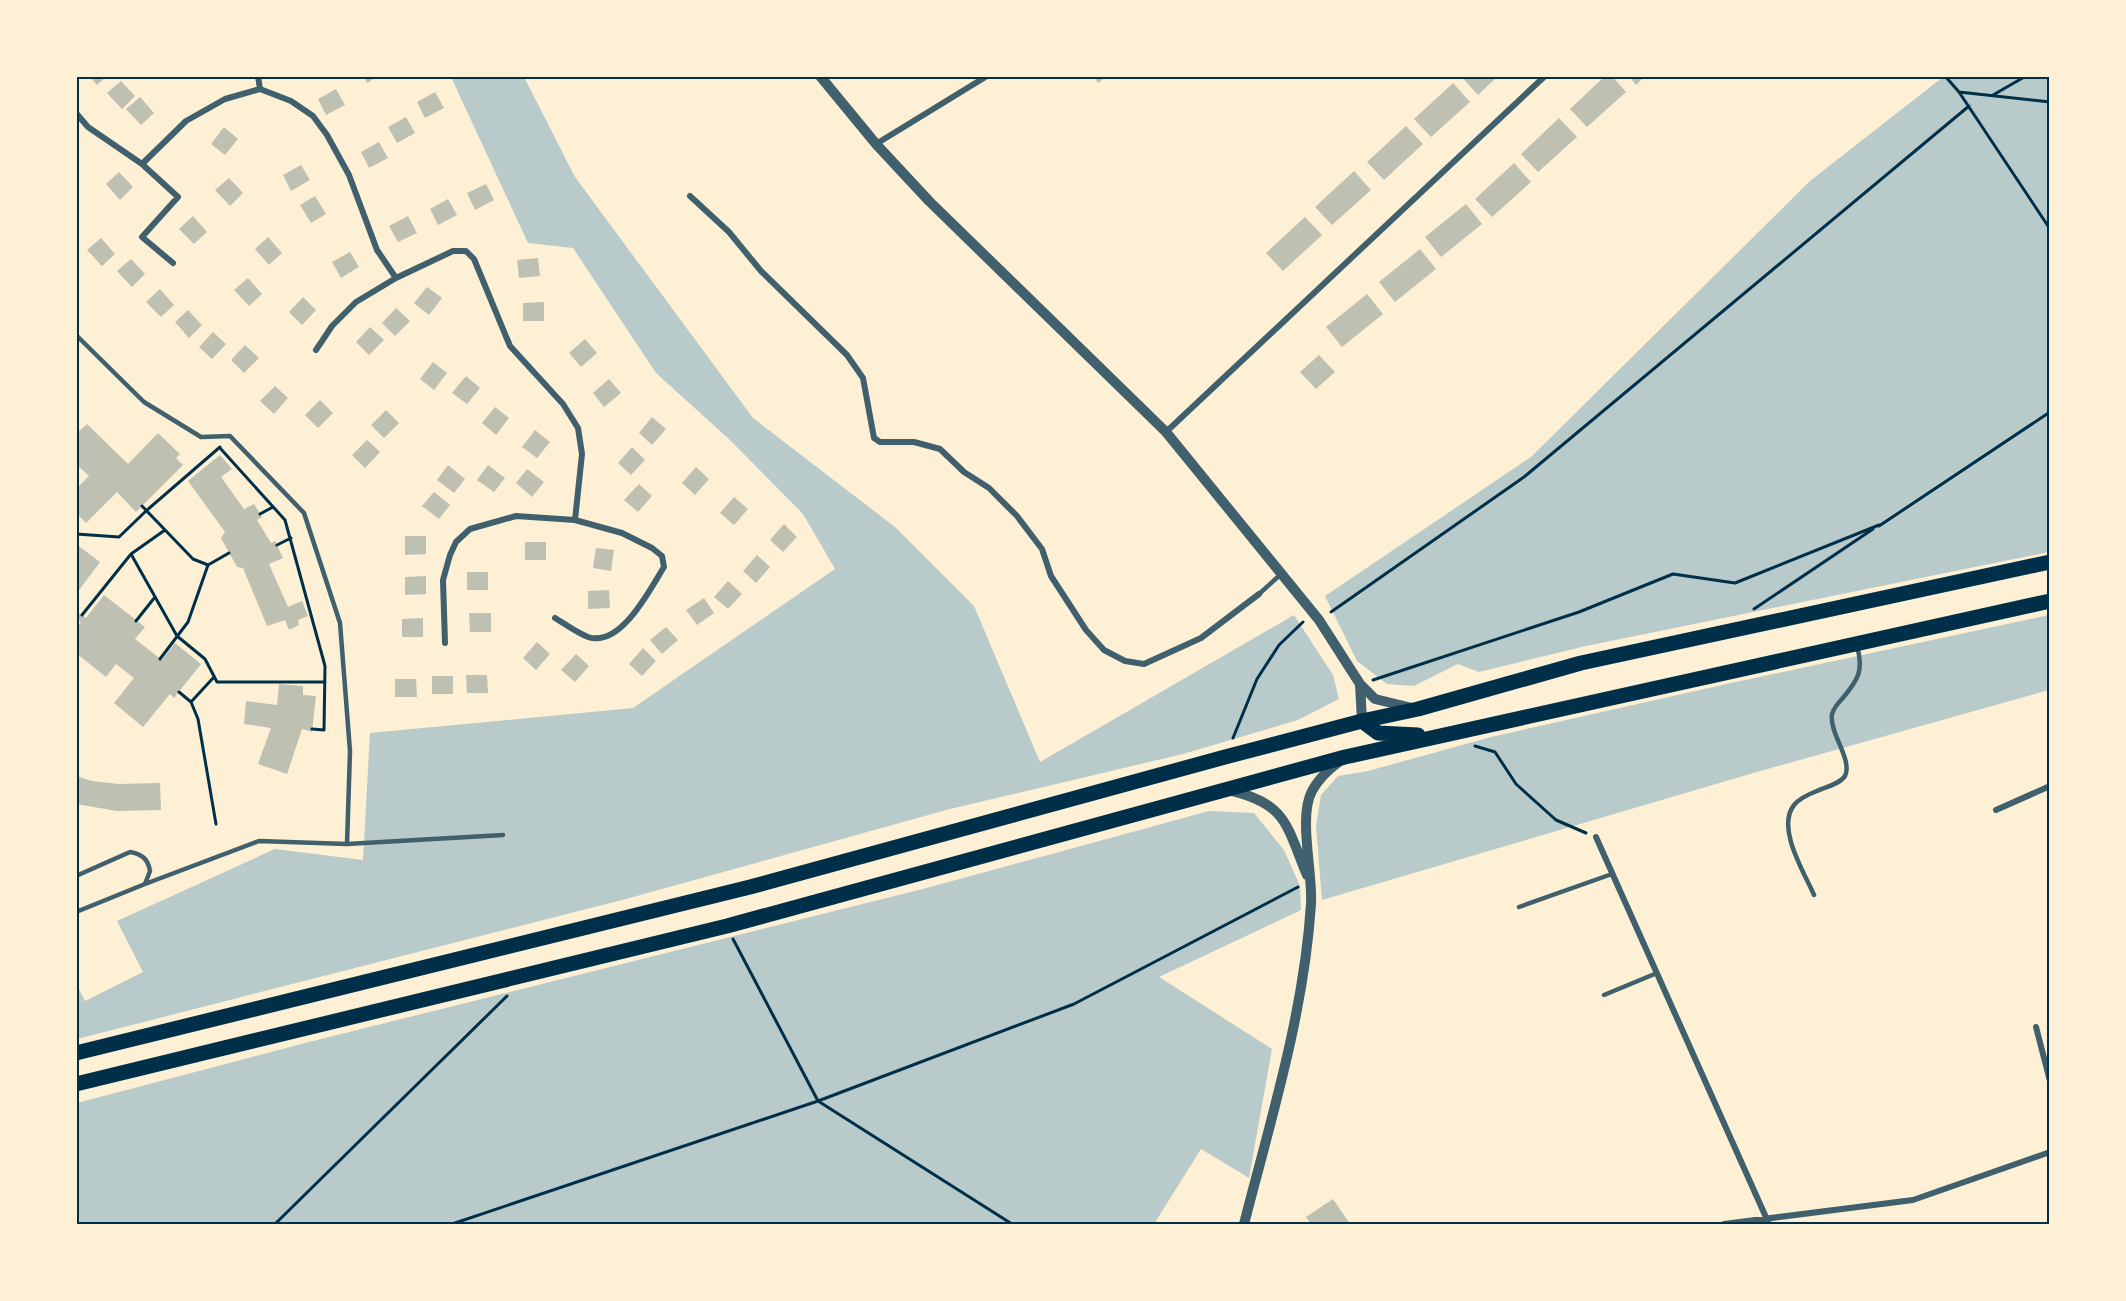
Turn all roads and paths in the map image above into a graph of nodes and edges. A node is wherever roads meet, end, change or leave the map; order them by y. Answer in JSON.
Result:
{"nodes":[{"id":1,"x":258,"y":76,"type":"edge"},
{"id":2,"x":820,"y":76,"type":"edge"},
{"id":3,"x":987,"y":76,"type":"edge"},
{"id":4,"x":1545,"y":76,"type":"edge"},
{"id":5,"x":1944,"y":76,"type":"edge"},
{"id":6,"x":2026,"y":76,"type":"edge"},
{"id":7,"x":260,"y":89,"type":"junction"},
{"id":8,"x":1959,"y":92,"type":"junction"},
{"id":9,"x":1992,"y":96,"type":"junction"},
{"id":10,"x":2049,"y":102,"type":"edge"},
{"id":11,"x":1969,"y":106,"type":"junction"},
{"id":12,"x":76,"y":113,"type":"edge"},
{"id":13,"x":876,"y":144,"type":"junction"},
{"id":14,"x":141,"y":164,"type":"junction"},
{"id":15,"x":690,"y":196,"type":"dead end"},
{"id":16,"x":2049,"y":229,"type":"edge"},
{"id":17,"x":173,"y":263,"type":"dead end"},
{"id":18,"x":396,"y":278,"type":"junction"},
{"id":19,"x":76,"y":335,"type":"edge"},
{"id":20,"x":316,"y":350,"type":"dead end"},
{"id":21,"x":2049,"y":412,"type":"edge"},
{"id":22,"x":1166,"y":432,"type":"junction"},
{"id":23,"x":201,"y":437,"type":"junction"},
{"id":24,"x":220,"y":448,"type":"junction"},
{"id":25,"x":142,"y":506,"type":"dead end"},
{"id":26,"x":273,"y":507,"type":"junction"},
{"id":27,"x":146,"y":511,"type":"junction"},
{"id":28,"x":260,"y":514,"type":"dead end"},
{"id":29,"x":575,"y":520,"type":"junction"},
{"id":30,"x":1879,"y":525,"type":"junction"},
{"id":31,"x":165,"y":530,"type":"junction"},
{"id":32,"x":76,"y":534,"type":"edge"},
{"id":33,"x":291,"y":538,"type":"junction"},
{"id":34,"x":277,"y":545,"type":"dead end"},
{"id":35,"x":229,"y":553,"type":"dead end"},
{"id":36,"x":131,"y":554,"type":"junction"},
{"id":37,"x":2049,"y":562,"type":"edge"},
{"id":38,"x":208,"y":565,"type":"junction"},
{"id":39,"x":1282,"y":573,"type":"junction"},
{"id":40,"x":1259,"y":594,"type":"joint"},
{"id":41,"x":155,"y":597,"type":"junction"},
{"id":42,"x":2049,"y":601,"type":"edge"},
{"id":43,"x":82,"y":615,"type":"dead end"},
{"id":44,"x":1745,"y":615,"type":"dead end"},
{"id":45,"x":1316,"y":616,"type":"junction"},
{"id":46,"x":555,"y":618,"type":"dead end"},
{"id":47,"x":136,"y":621,"type":"dead end"},
{"id":48,"x":177,"y":636,"type":"junction"},
{"id":49,"x":445,"y":643,"type":"dead end"},
{"id":50,"x":1856,"y":643,"type":"junction"},
{"id":51,"x":160,"y":658,"type":"dead end"},
{"id":52,"x":214,"y":677,"type":"junction"},
{"id":53,"x":325,"y":682,"type":"junction"},
{"id":54,"x":1360,"y":684,"type":"junction"},
{"id":55,"x":179,"y":692,"type":"dead end"},
{"id":56,"x":191,"y":702,"type":"junction"},
{"id":57,"x":1419,"y":710,"type":"junction"},
{"id":58,"x":1362,"y":721,"type":"junction"},
{"id":59,"x":312,"y":729,"type":"dead end"},
{"id":60,"x":1440,"y":736,"type":"junction"},
{"id":61,"x":1473,"y":746,"type":"dead end"},
{"id":62,"x":1225,"y":757,"type":"junction"},
{"id":63,"x":1345,"y":757,"type":"junction"},
{"id":64,"x":2049,"y":786,"type":"edge"},
{"id":65,"x":1225,"y":790,"type":"junction"},
{"id":66,"x":1996,"y":810,"type":"dead end"},
{"id":67,"x":216,"y":824,"type":"dead end"},
{"id":68,"x":502,"y":836,"type":"dead end"},
{"id":69,"x":1596,"y":837,"type":"joint"},
{"id":70,"x":347,"y":844,"type":"junction"},
{"id":71,"x":1612,"y":874,"type":"junction"},
{"id":72,"x":76,"y":876,"type":"edge"},
{"id":73,"x":145,"y":884,"type":"junction"},
{"id":74,"x":1311,"y":884,"type":"junction"},
{"id":75,"x":1814,"y":895,"type":"dead end"},
{"id":76,"x":1519,"y":907,"type":"dead end"},
{"id":77,"x":76,"y":912,"type":"edge"},
{"id":78,"x":727,"y":926,"type":"junction"},
{"id":79,"x":1657,"y":973,"type":"junction"},
{"id":80,"x":510,"y":993,"type":"dead end"},
{"id":81,"x":1604,"y":995,"type":"dead end"},
{"id":82,"x":2036,"y":1027,"type":"dead end"},
{"id":83,"x":76,"y":1053,"type":"edge"},
{"id":84,"x":2049,"y":1081,"type":"edge"},
{"id":85,"x":76,"y":1084,"type":"edge"},
{"id":86,"x":818,"y":1101,"type":"junction"},
{"id":87,"x":2049,"y":1152,"type":"edge"},
{"id":88,"x":1768,"y":1222,"type":"edge"},
{"id":89,"x":276,"y":1224,"type":"edge"},
{"id":90,"x":452,"y":1224,"type":"edge"},
{"id":91,"x":1012,"y":1224,"type":"edge"},
{"id":92,"x":1244,"y":1224,"type":"edge"},
{"id":93,"x":1724,"y":1224,"type":"edge"}],
"edges":[{"from":1,"to":7,"type":"street"},
{"from":2,"to":13,"type":"street"},
{"from":3,"to":13,"type":"street"},
{"from":4,"to":22,"type":"street"},
{"from":5,"to":8,"type":"path"},
{"from":6,"to":9,"type":"path"},
{"from":7,"to":14,"type":"street"},
{"from":7,"to":18,"type":"street"},
{"from":8,"to":9,"type":"path"},
{"from":8,"to":11,"type":"path"},
{"from":9,"to":10,"type":"path"},
{"from":11,"to":16,"type":"path"},
{"from":11,"to":45,"type":"path"},
{"from":12,"to":14,"type":"street"},
{"from":13,"to":22,"type":"street"},
{"from":14,"to":17,"type":"street"},
{"from":15,"to":40,"type":"street"},
{"from":18,"to":20,"type":"street"},
{"from":18,"to":29,"type":"street"},
{"from":19,"to":23,"type":"lane"},
{"from":21,"to":30,"type":"path"},
{"from":22,"to":39,"type":"street"},
{"from":23,"to":24,"type":"path"},
{"from":23,"to":70,"type":"lane"},
{"from":24,"to":26,"type":"path"},
{"from":24,"to":27,"type":"path"},
{"from":25,"to":27,"type":"path"},
{"from":26,"to":28,"type":"path"},
{"from":26,"to":33,"type":"path"},
{"from":27,"to":31,"type":"path"},
{"from":27,"to":32,"type":"path"},
{"from":29,"to":46,"type":"street"},
{"from":29,"to":49,"type":"street"},
{"from":30,"to":44,"type":"path"},
{"from":30,"to":54,"type":"path"},
{"from":31,"to":36,"type":"path"},
{"from":31,"to":38,"type":"path"},
{"from":33,"to":34,"type":"path"},
{"from":33,"to":53,"type":"path"},
{"from":35,"to":38,"type":"path"},
{"from":36,"to":41,"type":"path"},
{"from":36,"to":43,"type":"path"},
{"from":37,"to":57,"type":"highway"},
{"from":38,"to":48,"type":"path"},
{"from":39,"to":40,"type":"lane"},
{"from":39,"to":45,"type":"street"},
{"from":41,"to":47,"type":"path"},
{"from":41,"to":48,"type":"path"},
{"from":42,"to":50,"type":"highway"},
{"from":45,"to":54,"type":"street"},
{"from":45,"to":62,"type":"path"},
{"from":48,"to":51,"type":"path"},
{"from":48,"to":52,"type":"path"},
{"from":50,"to":60,"type":"highway"},
{"from":50,"to":75,"type":"lane"},
{"from":52,"to":53,"type":"path"},
{"from":52,"to":56,"type":"path"},
{"from":53,"to":59,"type":"path"},
{"from":54,"to":57,"type":"street"},
{"from":54,"to":58,"type":"street"},
{"from":55,"to":56,"type":"path"},
{"from":56,"to":67,"type":"path"},
{"from":57,"to":58,"type":"highway"},
{"from":58,"to":60,"type":"highway"},
{"from":58,"to":62,"type":"highway"},
{"from":60,"to":63,"type":"highway"},
{"from":61,"to":69,"type":"path"},
{"from":62,"to":83,"type":"highway"},
{"from":63,"to":65,"type":"highway"},
{"from":63,"to":74,"type":"street"},
{"from":64,"to":66,"type":"street"},
{"from":65,"to":74,"type":"street"},
{"from":65,"to":78,"type":"highway"},
{"from":68,"to":70,"type":"lane"},
{"from":69,"to":71,"type":"street"},
{"from":70,"to":73,"type":"lane"},
{"from":71,"to":76,"type":"lane"},
{"from":71,"to":79,"type":"street"},
{"from":72,"to":73,"type":"lane"},
{"from":73,"to":77,"type":"lane"},
{"from":74,"to":86,"type":"path"},
{"from":74,"to":92,"type":"street"},
{"from":78,"to":85,"type":"highway"},
{"from":78,"to":86,"type":"path"},
{"from":79,"to":81,"type":"lane"},
{"from":79,"to":88,"type":"street"},
{"from":80,"to":89,"type":"path"},
{"from":82,"to":84,"type":"street"},
{"from":86,"to":90,"type":"path"},
{"from":86,"to":91,"type":"path"},
{"from":87,"to":88,"type":"street"},
{"from":88,"to":93,"type":"street"}]}
